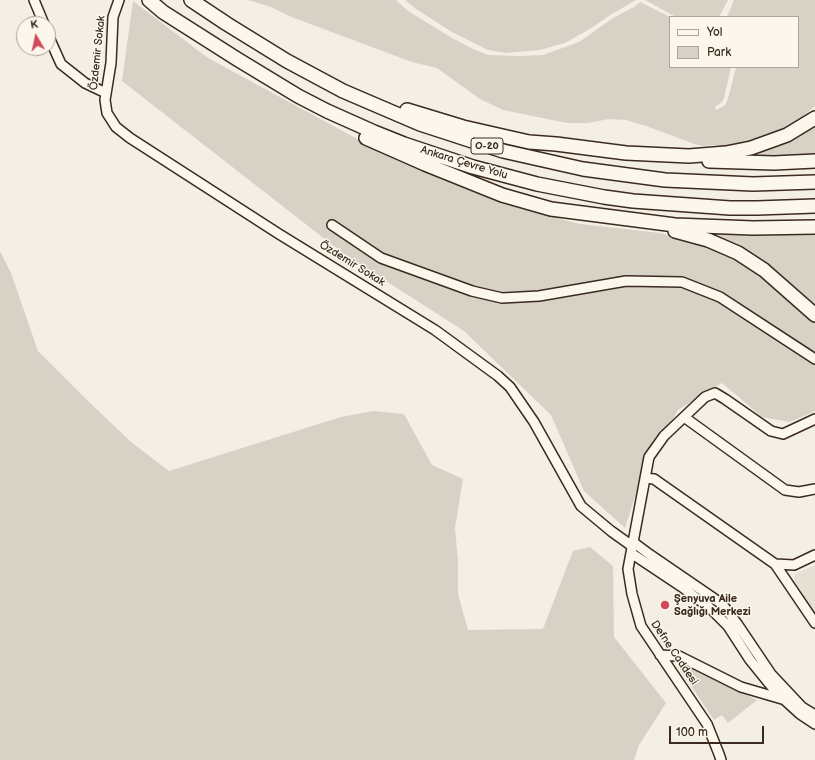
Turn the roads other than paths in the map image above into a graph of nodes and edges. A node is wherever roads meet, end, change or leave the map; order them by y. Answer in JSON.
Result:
{"nodes":[{"id":1,"x":34,"y":0,"type":"edge"},
{"id":2,"x":119,"y":0,"type":"edge"},
{"id":3,"x":149,"y":0,"type":"edge"},
{"id":4,"x":191,"y":0,"type":"edge"},
{"id":5,"x":163,"y":12,"type":"junction"},
{"id":6,"x":41,"y":16,"type":"edge"},
{"id":7,"x":227,"y":24,"type":"junction"},
{"id":8,"x":56,"y":53,"type":"edge"},
{"id":9,"x":106,"y":94,"type":"junction"},
{"id":10,"x":815,"y":118,"type":"edge"},
{"id":11,"x":626,"y":153,"type":"junction"},
{"id":12,"x":815,"y":161,"type":"edge"},
{"id":13,"x":815,"y":182,"type":"edge"},
{"id":14,"x":815,"y":206,"type":"edge"},
{"id":15,"x":551,"y":209,"type":"junction"},
{"id":16,"x":332,"y":225,"type":"dead end"},
{"id":17,"x":815,"y":227,"type":"edge"},
{"id":18,"x":815,"y":315,"type":"edge"},
{"id":19,"x":815,"y":360,"type":"edge"},
{"id":20,"x":684,"y":417,"type":"junction"},
{"id":21,"x":815,"y":419,"type":"edge"},
{"id":22,"x":645,"y":478,"type":"junction"},
{"id":23,"x":815,"y":489,"type":"edge"},
{"id":24,"x":632,"y":547,"type":"junction"},
{"id":25,"x":815,"y":555,"type":"edge"},
{"id":26,"x":775,"y":564,"type":"junction"},
{"id":27,"x":815,"y":623,"type":"edge"},
{"id":28,"x":660,"y":655,"type":"junction"},
{"id":29,"x":784,"y":700,"type":"junction"},
{"id":30,"x":815,"y":715,"type":"edge"},
{"id":31,"x":815,"y":724,"type":"edge"},
{"id":32,"x":721,"y":760,"type":"edge"}],
"edges":[{"from":1,"to":6,"type":"street"},
{"from":2,"to":9,"type":"street","name":"Özdemir Sokak"},
{"from":3,"to":5,"type":"highway","name":"Ankara Çevre Yolu","number":"O-20"},
{"from":4,"to":7,"type":"highway","name":"Ankara Çevre Yolu","number":"O-20"},
{"from":5,"to":14,"type":"highway","name":"Ankara Çevre Yolu","number":"O-20"},
{"from":5,"to":15,"type":"highway"},
{"from":7,"to":11,"type":"highway"},
{"from":7,"to":13,"type":"highway","name":"Ankara Çevre Yolu","number":"O-20"},
{"from":8,"to":9,"type":"street"},
{"from":9,"to":24,"type":"street","name":"Özdemir Sokak"},
{"from":10,"to":11,"type":"highway"},
{"from":11,"to":12,"type":"highway"},
{"from":15,"to":17,"type":"highway"},
{"from":15,"to":18,"type":"highway"},
{"from":16,"to":19,"type":"street"},
{"from":20,"to":21,"type":"street","name":"Defne Caddesi"},
{"from":20,"to":22,"type":"street","name":"Defne Caddesi"},
{"from":20,"to":23,"type":"street"},
{"from":22,"to":24,"type":"street","name":"Defne Caddesi"},
{"from":22,"to":26,"type":"street"},
{"from":24,"to":28,"type":"street","name":"Defne Caddesi"},
{"from":24,"to":29,"type":"street"},
{"from":24,"to":30,"type":"street"},
{"from":25,"to":26,"type":"street"},
{"from":26,"to":27,"type":"street"},
{"from":28,"to":29,"type":"street"},
{"from":28,"to":32,"type":"street","name":"Defne Caddesi"},
{"from":29,"to":31,"type":"street"}]}
